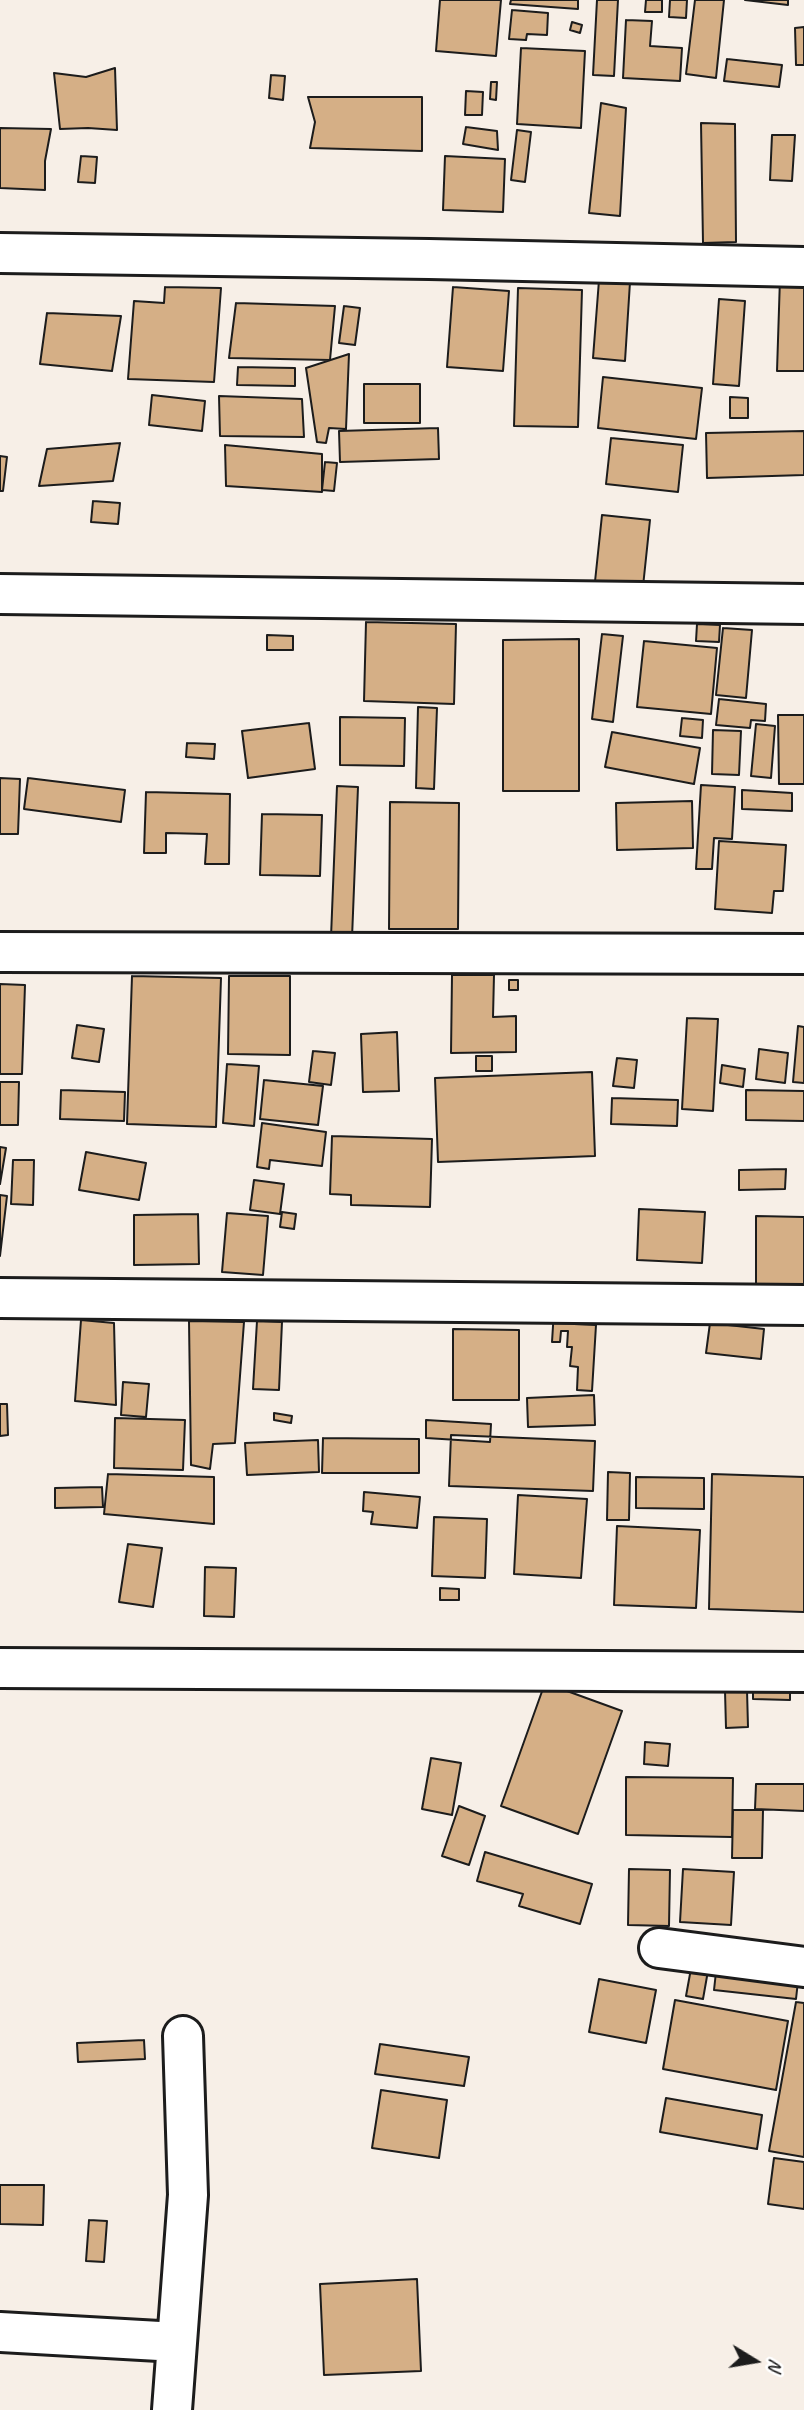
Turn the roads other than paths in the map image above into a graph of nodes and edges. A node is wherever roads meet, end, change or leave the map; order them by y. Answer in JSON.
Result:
{"nodes":[{"id":1,"x":0,"y":253,"type":"edge"},
{"id":2,"x":804,"y":267,"type":"edge"},
{"id":3,"x":0,"y":594,"type":"edge"},
{"id":4,"x":804,"y":604,"type":"edge"},
{"id":5,"x":0,"y":952,"type":"edge"},
{"id":6,"x":804,"y":954,"type":"edge"},
{"id":7,"x":0,"y":1298,"type":"edge"},
{"id":8,"x":804,"y":1305,"type":"edge"},
{"id":9,"x":0,"y":1668,"type":"edge"},
{"id":10,"x":804,"y":1672,"type":"edge"},
{"id":11,"x":659,"y":1948,"type":"dead end"},
{"id":12,"x":804,"y":1967,"type":"edge"},
{"id":13,"x":183,"y":2036,"type":"dead end"},
{"id":14,"x":0,"y":2332,"type":"edge"},
{"id":15,"x":177,"y":2342,"type":"junction"},
{"id":16,"x":172,"y":2410,"type":"edge"}],
"edges":[{"from":1,"to":2,"type":"street"},
{"from":3,"to":4,"type":"street"},
{"from":5,"to":6,"type":"street"},
{"from":7,"to":8,"type":"street"},
{"from":9,"to":10,"type":"street"},
{"from":11,"to":12,"type":"street"},
{"from":13,"to":15,"type":"street"},
{"from":14,"to":15,"type":"street"},
{"from":15,"to":16,"type":"street"}]}
